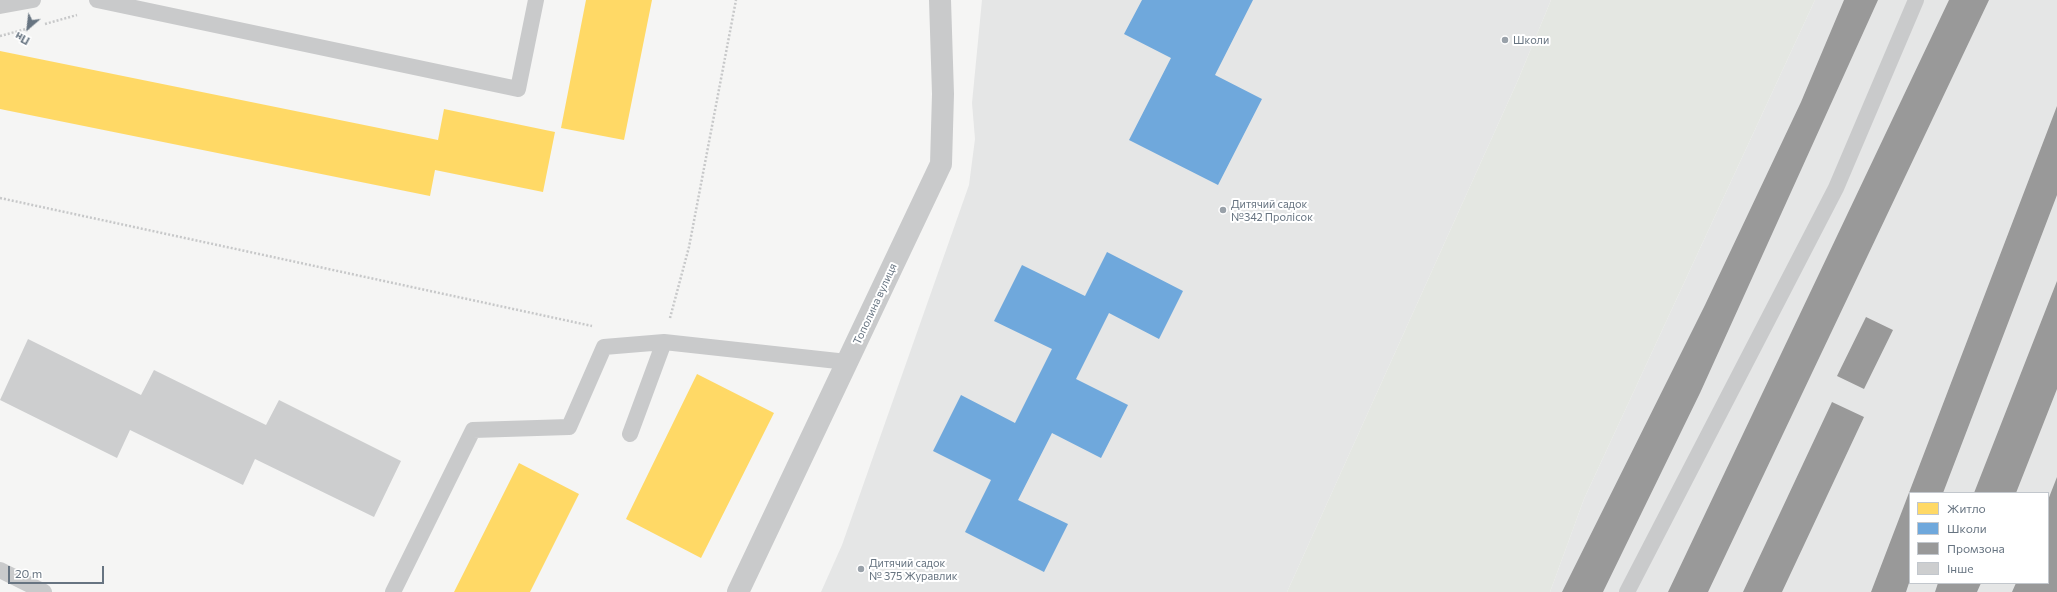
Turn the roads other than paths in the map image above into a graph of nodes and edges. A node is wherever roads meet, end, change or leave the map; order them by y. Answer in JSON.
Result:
{"nodes":[{"id":1,"x":33,"y":0,"type":"edge"},
{"id":2,"x":97,"y":0,"type":"edge"},
{"id":3,"x":536,"y":0,"type":"edge"},
{"id":4,"x":940,"y":0,"type":"edge"},
{"id":5,"x":1916,"y":0,"type":"edge"},
{"id":6,"x":0,"y":6,"type":"edge"},
{"id":7,"x":664,"y":342,"type":"junction"},
{"id":8,"x":847,"y":362,"type":"junction"},
{"id":9,"x":630,"y":434,"type":"dead end"},
{"id":10,"x":0,"y":570,"type":"edge"},
{"id":11,"x":44,"y":592,"type":"edge"},
{"id":12,"x":393,"y":592,"type":"edge"},
{"id":13,"x":738,"y":592,"type":"edge"},
{"id":14,"x":1627,"y":592,"type":"edge"}],
"edges":[{"from":1,"to":6,"type":"lane"},
{"from":2,"to":3,"type":"lane"},
{"from":4,"to":8,"type":"street","name":"Тополина вулиця"},
{"from":5,"to":14,"type":"lane"},
{"from":7,"to":8,"type":"lane"},
{"from":7,"to":9,"type":"lane"},
{"from":7,"to":12,"type":"lane"},
{"from":8,"to":13,"type":"street","name":"Тополина вулиця"},
{"from":10,"to":11,"type":"lane"}]}
